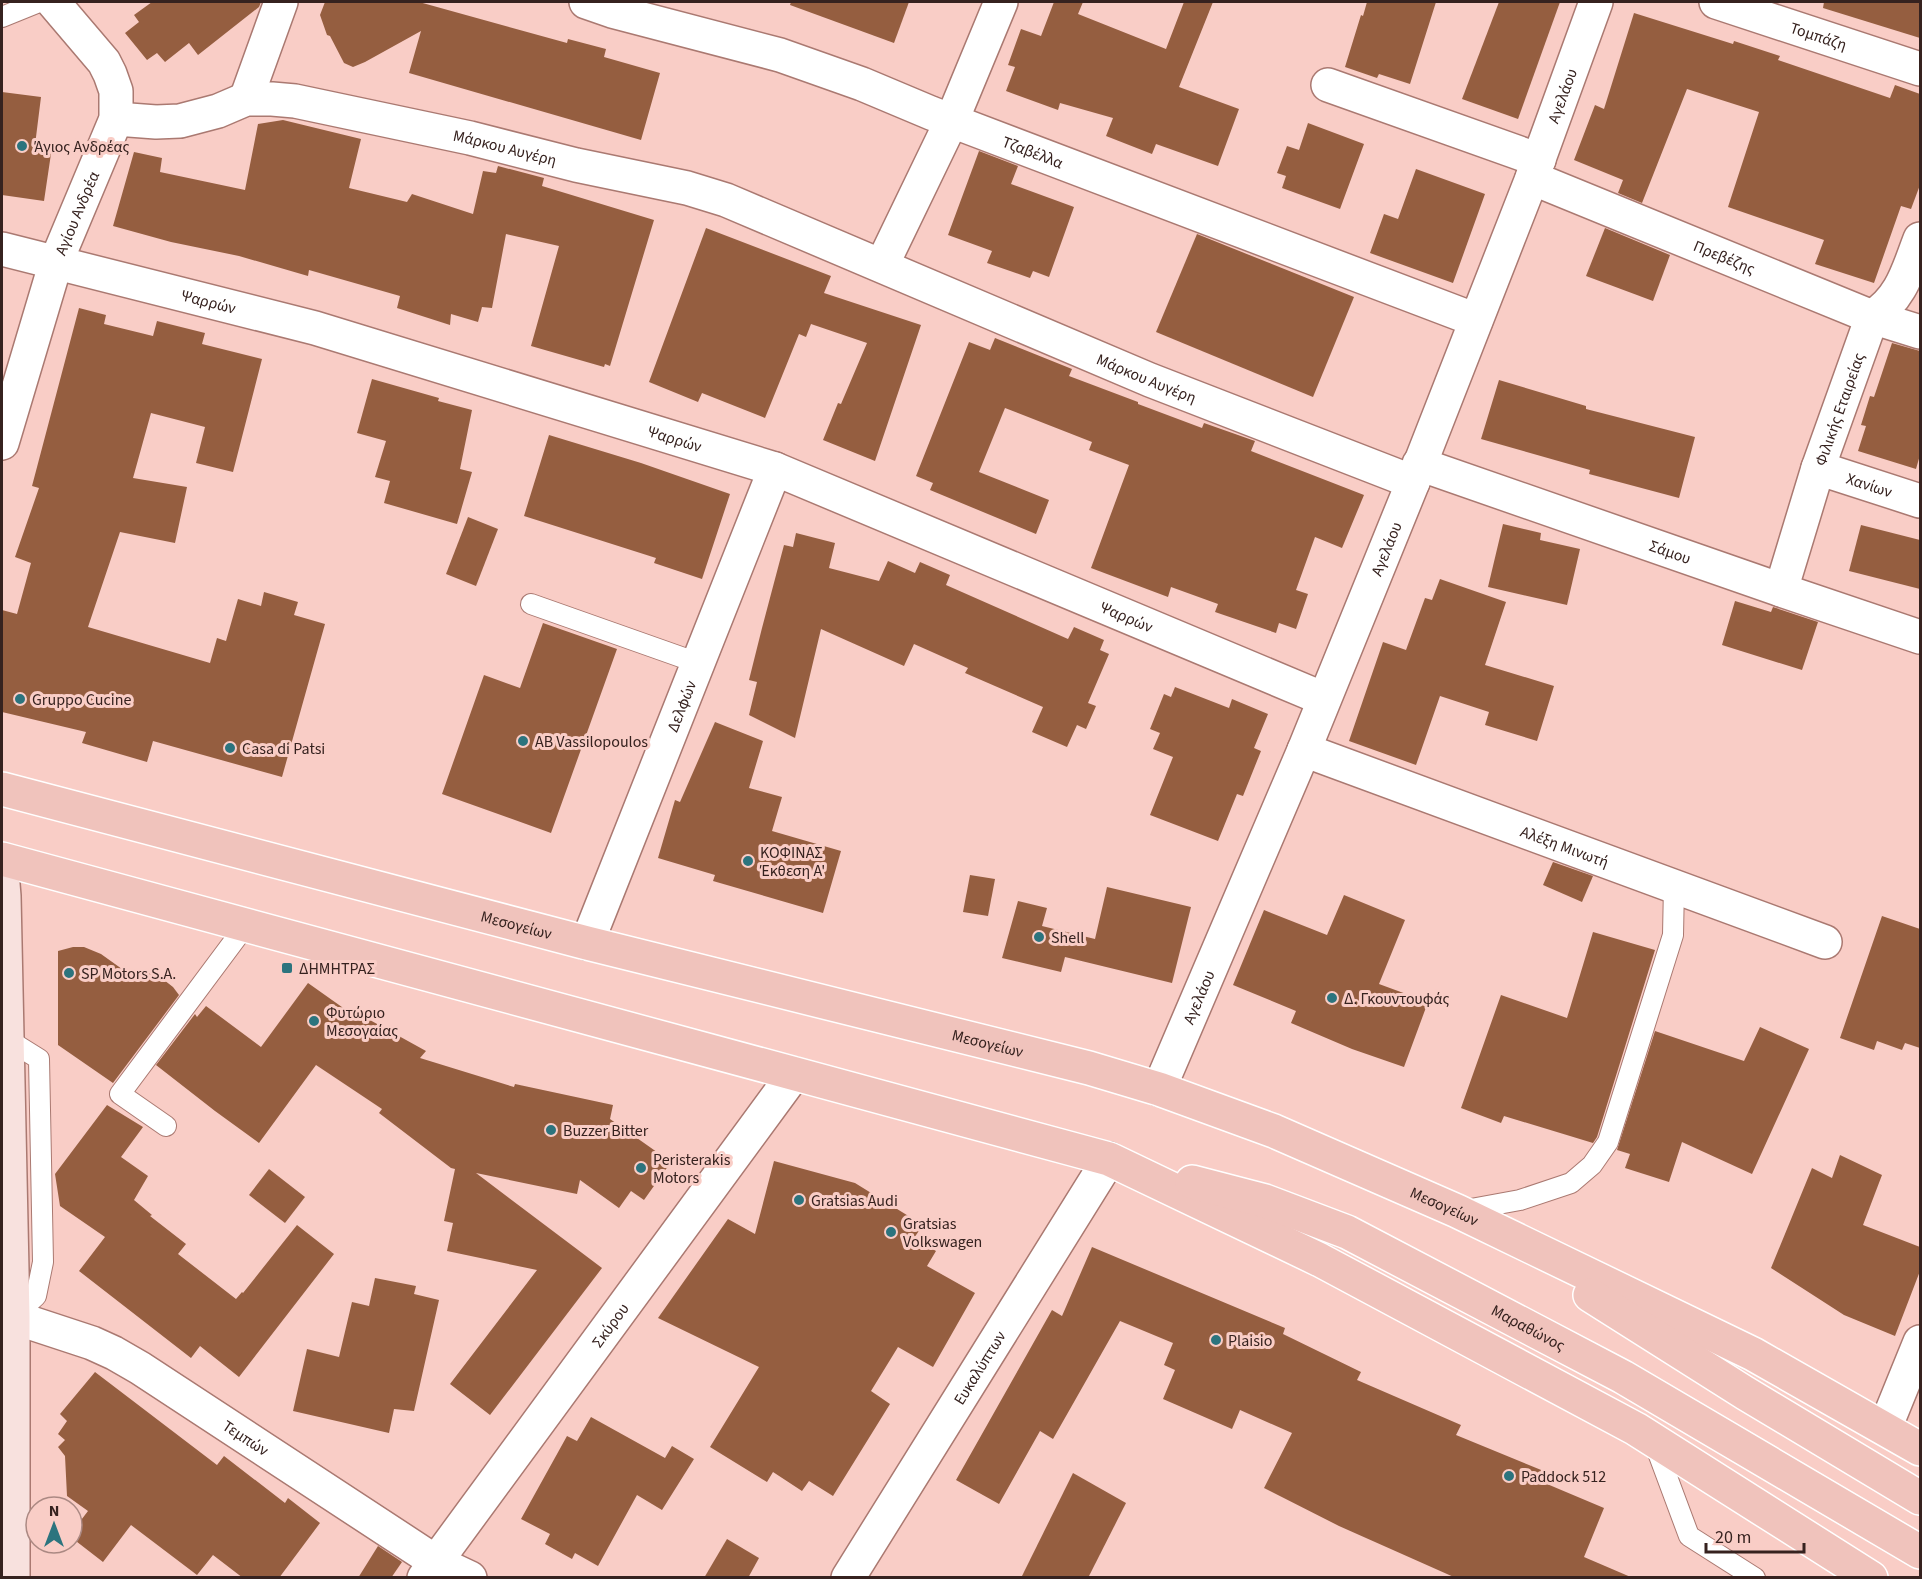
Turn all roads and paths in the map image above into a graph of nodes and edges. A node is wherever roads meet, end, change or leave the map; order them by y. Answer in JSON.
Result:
{"nodes":[{"id":1,"x":39,"y":2,"type":"edge"},
{"id":2,"x":53,"y":2,"type":"edge"},
{"id":3,"x":281,"y":2,"type":"edge"},
{"id":4,"x":586,"y":2,"type":"edge"},
{"id":5,"x":1001,"y":2,"type":"edge"},
{"id":6,"x":1596,"y":2,"type":"edge"},
{"id":7,"x":1716,"y":2,"type":"edge"},
{"id":8,"x":2,"y":16,"type":"edge"},
{"id":9,"x":1920,"y":69,"type":"edge"},
{"id":10,"x":1328,"y":85,"type":"dead end"},
{"id":11,"x":246,"y":99,"type":"junction"},
{"id":12,"x":116,"y":119,"type":"junction"},
{"id":13,"x":952,"y":120,"type":"junction"},
{"id":14,"x":1535,"y":169,"type":"junction"},
{"id":15,"x":1920,"y":239,"type":"edge"},
{"id":16,"x":2,"y":249,"type":"edge"},
{"id":17,"x":56,"y":262,"type":"junction"},
{"id":18,"x":882,"y":265,"type":"junction"},
{"id":19,"x":1872,"y":317,"type":"junction"},
{"id":20,"x":1476,"y":320,"type":"junction"},
{"id":21,"x":1920,"y":332,"type":"edge"},
{"id":22,"x":2,"y":443,"type":"edge"},
{"id":23,"x":1818,"y":468,"type":"junction"},
{"id":24,"x":775,"y":469,"type":"junction"},
{"id":25,"x":1416,"y":473,"type":"junction"},
{"id":26,"x":1920,"y":501,"type":"edge"},
{"id":27,"x":1780,"y":590,"type":"junction"},
{"id":28,"x":531,"y":604,"type":"dead end"},
{"id":29,"x":1920,"y":636,"type":"edge"},
{"id":30,"x":698,"y":663,"type":"junction"},
{"id":31,"x":1324,"y":699,"type":"junction"},
{"id":32,"x":1304,"y":750,"type":"junction"},
{"id":33,"x":2,"y":789,"type":"edge"},
{"id":34,"x":2,"y":859,"type":"edge"},
{"id":35,"x":2,"y":872,"type":"edge"},
{"id":36,"x":1674,"y":886,"type":"junction"},
{"id":37,"x":246,"y":925,"type":"junction"},
{"id":38,"x":1825,"y":942,"type":"dead end"},
{"id":39,"x":587,"y":943,"type":"junction"},
{"id":40,"x":794,"y":1074,"type":"junction"},
{"id":41,"x":1159,"y":1089,"type":"junction"},
{"id":42,"x":166,"y":1126,"type":"dead end"},
{"id":43,"x":1109,"y":1159,"type":"junction"},
{"id":44,"x":1457,"y":1211,"type":"junction"},
{"id":45,"x":13,"y":1317,"type":"junction"},
{"id":46,"x":1920,"y":1342,"type":"edge"},
{"id":47,"x":1885,"y":1428,"type":"junction"},
{"id":48,"x":1653,"y":1439,"type":"junction"},
{"id":49,"x":1920,"y":1449,"type":"edge"},
{"id":50,"x":7,"y":1454,"type":"edge"},
{"id":51,"x":1920,"y":1498,"type":"edge"},
{"id":52,"x":1920,"y":1552,"type":"edge"},
{"id":53,"x":430,"y":1570,"type":"edge"},
{"id":54,"x":13,"y":1578,"type":"edge"},
{"id":55,"x":470,"y":1578,"type":"edge"},
{"id":56,"x":848,"y":1578,"type":"edge"},
{"id":57,"x":1755,"y":1578,"type":"edge"},
{"id":58,"x":1871,"y":1578,"type":"edge"}],
"edges":[{"from":1,"to":8,"type":"lane"},
{"from":2,"to":12,"type":"street","name":"Αγίου Ανδρέα"},
{"from":3,"to":11,"type":"street"},
{"from":4,"to":13,"type":"street","name":"Τζαβέλλα"},
{"from":5,"to":13,"type":"street"},
{"from":6,"to":14,"type":"street","name":"Αγελάου"},
{"from":7,"to":9,"type":"street","name":"Τομπάζη"},
{"from":10,"to":14,"type":"street","name":"Πρεβέζης"},
{"from":11,"to":12,"type":"street","name":"Μάρκου Αυγέρη"},
{"from":11,"to":18,"type":"street","name":"Μάρκου Αυγέρη"},
{"from":12,"to":17,"type":"street","name":"Αγίου Ανδρέα"},
{"from":13,"to":18,"type":"street"},
{"from":13,"to":20,"type":"street","name":"Τζαβέλλα"},
{"from":14,"to":19,"type":"street","name":"Πρεβέζης"},
{"from":14,"to":20,"type":"street","name":"Αγελάου"},
{"from":15,"to":19,"type":"street","name":"Φιλικής Εταιρείας"},
{"from":16,"to":17,"type":"street","name":"Ψαρρών"},
{"from":17,"to":22,"type":"street","name":"Αγίου Ανδρέα"},
{"from":17,"to":24,"type":"street","name":"Ψαρρών"},
{"from":18,"to":25,"type":"street","name":"Μάρκου Αυγέρη"},
{"from":19,"to":21,"type":"street","name":"Πρεβέζης"},
{"from":19,"to":23,"type":"street","name":"Φιλικής Εταιρείας"},
{"from":20,"to":25,"type":"street","name":"Αγελάου"},
{"from":23,"to":26,"type":"street","name":"Χανίων"},
{"from":23,"to":27,"type":"street","name":"Φιλικής Εταιρείας"},
{"from":24,"to":30,"type":"street","name":"Δελφών"},
{"from":24,"to":31,"type":"street","name":"Ψαρρών"},
{"from":25,"to":27,"type":"street","name":"Σάμου"},
{"from":25,"to":31,"type":"street","name":"Αγελάου"},
{"from":27,"to":29,"type":"street","name":"Σάμου"},
{"from":28,"to":30,"type":"lane"},
{"from":30,"to":39,"type":"street","name":"Δελφών"},
{"from":31,"to":32,"type":"street","name":"Αγελάου"},
{"from":32,"to":36,"type":"street","name":"Αλέξη Μινωτή"},
{"from":32,"to":41,"type":"street","name":"Αγελάου"},
{"from":33,"to":39,"type":"main road","name":"Μεσογείων"},
{"from":34,"to":37,"type":"main road"},
{"from":35,"to":45,"type":"street"},
{"from":36,"to":38,"type":"street","name":"Αλέξη Μινωτή"},
{"from":36,"to":44,"type":"lane"},
{"from":37,"to":40,"type":"main road"},
{"from":37,"to":42,"type":"lane"},
{"from":39,"to":41,"type":"main road","name":"Μεσογείων"},
{"from":40,"to":43,"type":"main road"},
{"from":40,"to":53,"type":"street","name":"Σκύρου"},
{"from":41,"to":44,"type":"main road","name":"Μεσογείων"},
{"from":43,"to":48,"type":"main road"},
{"from":43,"to":52,"type":"main road","name":"Μαραθώνος"},
{"from":43,"to":56,"type":"street","name":"Ευκαλύπτων"},
{"from":44,"to":47,"type":"main road","name":"Μεσογείων"},
{"from":44,"to":51,"type":"main road"},
{"from":45,"to":50,"type":"street"},
{"from":45,"to":53,"type":"street","name":"Τεμπών"},
{"from":46,"to":47,"type":"street"},
{"from":47,"to":49,"type":"main road","name":"Μεσογείων"},
{"from":48,"to":57,"type":"lane"},
{"from":48,"to":58,"type":"main road"},
{"from":50,"to":54,"type":"street"},
{"from":53,"to":55,"type":"street","name":"Τεμπών"}]}
